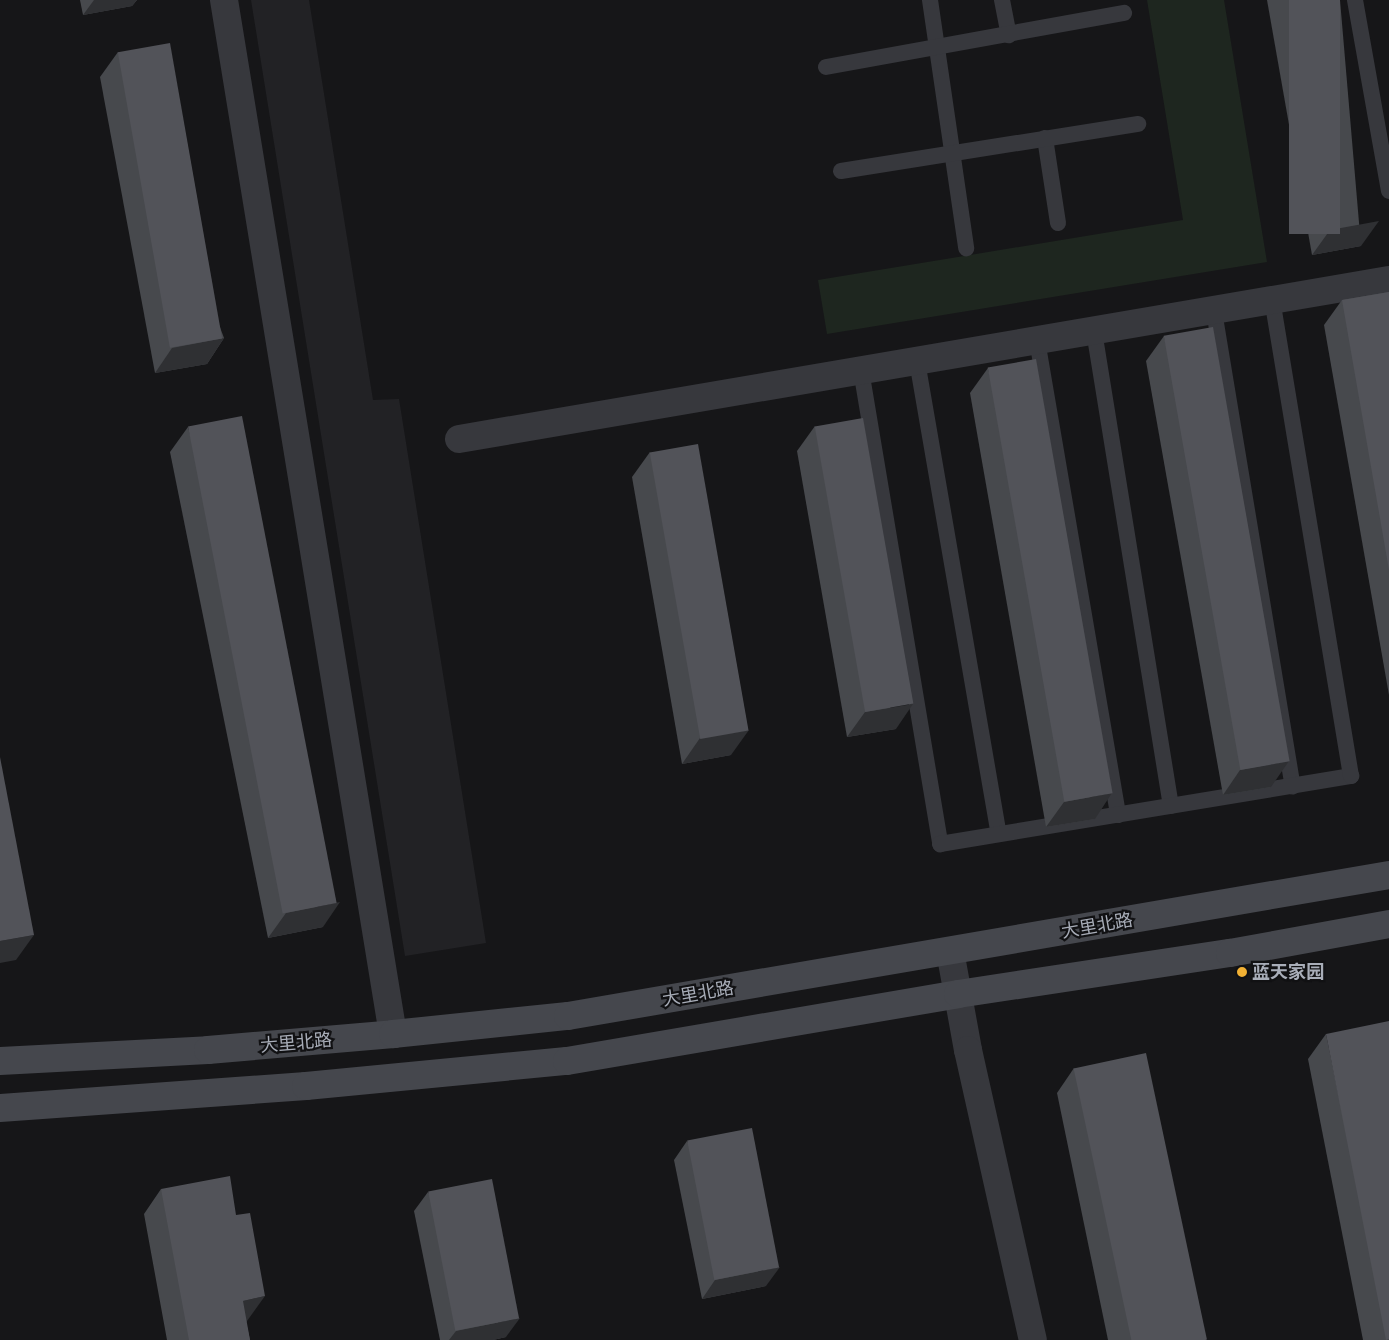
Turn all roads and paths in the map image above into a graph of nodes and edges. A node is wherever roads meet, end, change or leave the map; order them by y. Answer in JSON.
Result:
{"nodes":[{"id":1,"x":224,"y":0,"type":"edge"},
{"id":2,"x":930,"y":0,"type":"edge"},
{"id":3,"x":1002,"y":0,"type":"edge"},
{"id":4,"x":1355,"y":0,"type":"edge"},
{"id":5,"x":1124,"y":13,"type":"dead end"},
{"id":6,"x":1008,"y":34,"type":"junction"},
{"id":7,"x":937,"y":47,"type":"junction"},
{"id":8,"x":826,"y":67,"type":"dead end"},
{"id":9,"x":1138,"y":124,"type":"dead end"},
{"id":10,"x":1045,"y":138,"type":"junction"},
{"id":11,"x":952,"y":153,"type":"junction"},
{"id":12,"x":841,"y":171,"type":"dead end"},
{"id":13,"x":1389,"y":191,"type":"edge"},
{"id":14,"x":1058,"y":223,"type":"dead end"},
{"id":15,"x":966,"y":248,"type":"dead end"},
{"id":16,"x":1389,"y":280,"type":"edge"},
{"id":17,"x":1272,"y":301,"type":"junction"},
{"id":18,"x":1214,"y":311,"type":"junction"},
{"id":19,"x":1094,"y":331,"type":"junction"},
{"id":20,"x":1038,"y":340,"type":"junction"},
{"id":21,"x":917,"y":361,"type":"junction"},
{"id":22,"x":861,"y":370,"type":"junction"},
{"id":23,"x":458,"y":439,"type":"dead end"},
{"id":24,"x":1293,"y":786,"type":"junction"},
{"id":25,"x":1171,"y":806,"type":"junction"},
{"id":26,"x":1118,"y":815,"type":"junction"},
{"id":27,"x":999,"y":834,"type":"junction"},
{"id":28,"x":1389,"y":875,"type":"edge"},
{"id":29,"x":1389,"y":924,"type":"edge"},
{"id":30,"x":950,"y":951,"type":"junction"},
{"id":31,"x":958,"y":994,"type":"junction"},
{"id":32,"x":393,"y":1034,"type":"junction"},
{"id":33,"x":0,"y":1061,"type":"edge"},
{"id":34,"x":0,"y":1108,"type":"edge"},
{"id":35,"x":1034,"y":1340,"type":"edge"}],
"edges":[{"from":1,"to":32,"type":"street"},
{"from":2,"to":7,"type":"lane"},
{"from":3,"to":6,"type":"lane"},
{"from":4,"to":13,"type":"lane"},
{"from":5,"to":6,"type":"lane"},
{"from":6,"to":7,"type":"lane"},
{"from":7,"to":8,"type":"lane"},
{"from":7,"to":11,"type":"lane"},
{"from":9,"to":10,"type":"lane"},
{"from":10,"to":11,"type":"lane"},
{"from":10,"to":14,"type":"lane"},
{"from":11,"to":12,"type":"lane"},
{"from":11,"to":15,"type":"lane"},
{"from":16,"to":17,"type":"street"},
{"from":17,"to":18,"type":"street"},
{"from":17,"to":24,"type":"lane"},
{"from":18,"to":19,"type":"street"},
{"from":18,"to":24,"type":"lane"},
{"from":19,"to":20,"type":"street"},
{"from":19,"to":25,"type":"lane"},
{"from":20,"to":21,"type":"street"},
{"from":20,"to":26,"type":"lane"},
{"from":21,"to":22,"type":"street"},
{"from":21,"to":27,"type":"lane"},
{"from":22,"to":23,"type":"street"},
{"from":22,"to":27,"type":"lane"},
{"from":24,"to":25,"type":"lane"},
{"from":25,"to":26,"type":"lane"},
{"from":26,"to":27,"type":"lane"},
{"from":28,"to":30,"type":"main road","name":"大里北路"},
{"from":29,"to":31,"type":"main road"},
{"from":30,"to":31,"type":"street"},
{"from":30,"to":32,"type":"main road","name":"大里北路"},
{"from":31,"to":34,"type":"main road"},
{"from":31,"to":35,"type":"street"},
{"from":32,"to":33,"type":"main road","name":"大里北路"}]}
